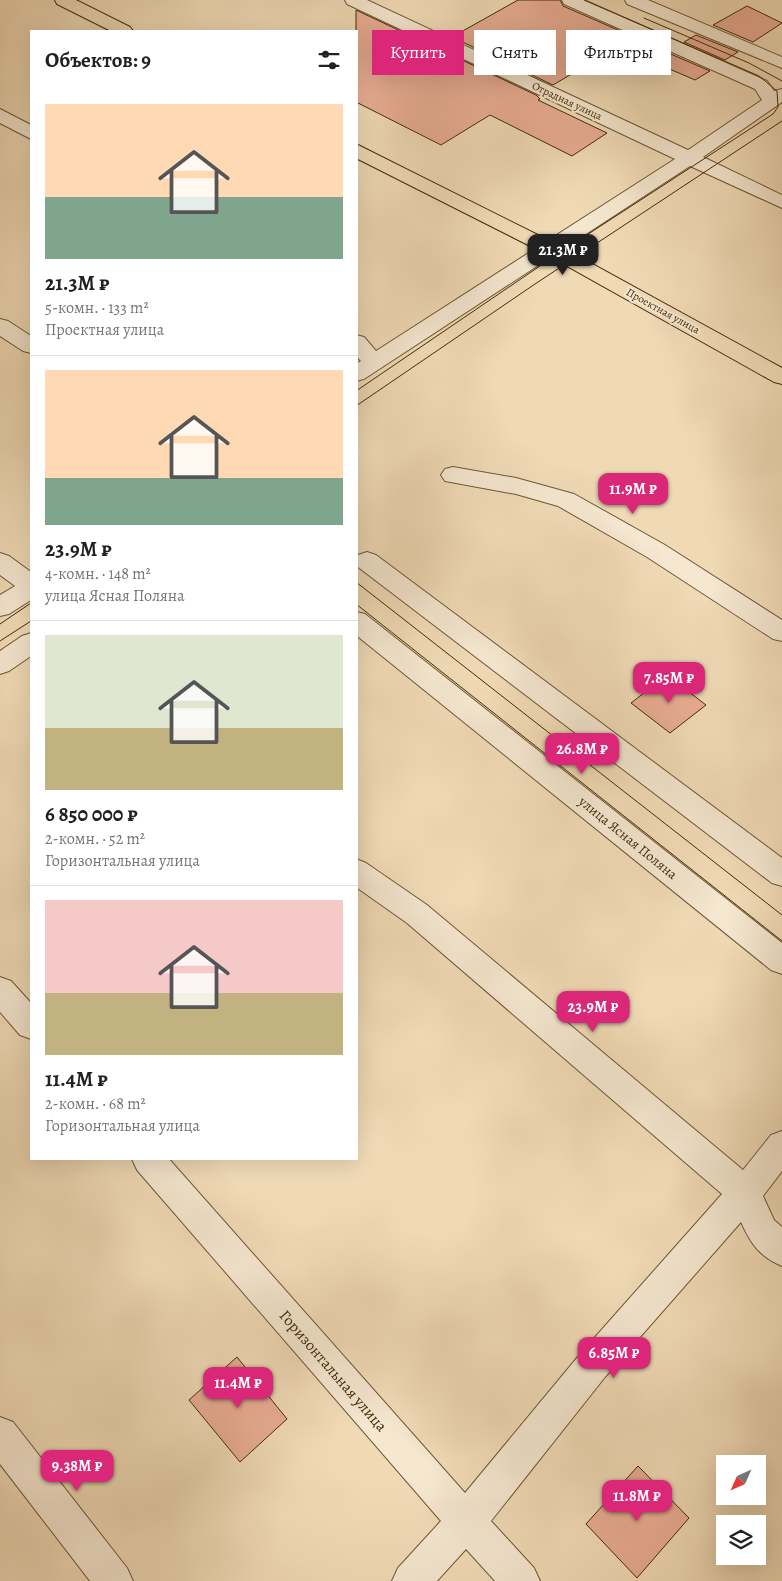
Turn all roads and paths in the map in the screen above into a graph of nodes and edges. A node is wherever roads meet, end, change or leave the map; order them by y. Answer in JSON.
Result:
{"nodes":[{"id":1,"x":63,"y":0,"type":"edge"},
{"id":2,"x":352,"y":0,"type":"edge"},
{"id":3,"x":570,"y":0,"type":"edge"},
{"id":4,"x":633,"y":0,"type":"edge"},
{"id":5,"x":122,"y":30,"type":"edge"},
{"id":6,"x":782,"y":63,"type":"edge"},
{"id":7,"x":777,"y":97,"type":"edge"},
{"id":8,"x":0,"y":115,"type":"edge"},
{"id":9,"x":30,"y":132,"type":"edge"},
{"id":10,"x":358,"y":151,"type":"edge"},
{"id":11,"x":689,"y":158,"type":"junction"},
{"id":12,"x":782,"y":202,"type":"edge"},
{"id":13,"x":549,"y":248,"type":"junction"},
{"id":14,"x":0,"y":326,"type":"edge"},
{"id":15,"x":30,"y":345,"type":"edge"},
{"id":16,"x":358,"y":348,"type":"edge"},
{"id":17,"x":365,"y":368,"type":"edge"},
{"id":18,"x":782,"y":377,"type":"edge"},
{"id":19,"x":453,"y":475,"type":"dead end"},
{"id":20,"x":367,"y":561,"type":"dead end"},
{"id":21,"x":0,"y":562,"type":"edge"},
{"id":22,"x":30,"y":586,"type":"edge"},
{"id":23,"x":30,"y":588,"type":"edge"},
{"id":24,"x":0,"y":607,"type":"edge"},
{"id":25,"x":358,"y":623,"type":"edge"},
{"id":26,"x":782,"y":632,"type":"edge"},
{"id":27,"x":30,"y":644,"type":"edge"},
{"id":28,"x":0,"y":664,"type":"edge"},
{"id":29,"x":358,"y":872,"type":"edge"},
{"id":30,"x":782,"y":874,"type":"edge"},
{"id":31,"x":782,"y":961,"type":"edge"},
{"id":32,"x":0,"y":990,"type":"edge"},
{"id":33,"x":30,"y":1025,"type":"edge"},
{"id":34,"x":782,"y":1146,"type":"edge"},
{"id":35,"x":149,"y":1160,"type":"edge"},
{"id":36,"x":744,"y":1193,"type":"junction"},
{"id":37,"x":782,"y":1248,"type":"edge"},
{"id":38,"x":0,"y":1435,"type":"edge"},
{"id":39,"x":466,"y":1522,"type":"junction"},
{"id":40,"x":114,"y":1581,"type":"edge"},
{"id":41,"x":411,"y":1581,"type":"edge"},
{"id":42,"x":521,"y":1581,"type":"edge"}],
"edges":[{"from":1,"to":5,"type":"main road"},
{"from":2,"to":11,"type":"street","name":"Отрадная улица"},
{"from":3,"to":7,"type":"street"},
{"from":4,"to":6,"type":"street"},
{"from":7,"to":11,"type":"street"},
{"from":8,"to":9,"type":"street"},
{"from":10,"to":13,"type":"main road","name":"Проектная улица"},
{"from":11,"to":12,"type":"street","name":"Отрадная улица"},
{"from":11,"to":13,"type":"street"},
{"from":13,"to":17,"type":"street"},
{"from":13,"to":18,"type":"main road","name":"Проектная улица"},
{"from":14,"to":15,"type":"street"},
{"from":16,"to":17,"type":"street"},
{"from":19,"to":26,"type":"street"},
{"from":20,"to":30,"type":"street"},
{"from":21,"to":22,"type":"street"},
{"from":23,"to":24,"type":"street"},
{"from":25,"to":31,"type":"street","name":"улица Ясная Поляна"},
{"from":27,"to":28,"type":"street"},
{"from":29,"to":36,"type":"street"},
{"from":32,"to":33,"type":"street"},
{"from":34,"to":36,"type":"street"},
{"from":35,"to":39,"type":"street","name":"Горизонтальная улица"},
{"from":36,"to":37,"type":"street"},
{"from":36,"to":39,"type":"street"},
{"from":38,"to":40,"type":"street"},
{"from":39,"to":41,"type":"street"},
{"from":39,"to":42,"type":"street","name":"Горизонтальная улица"}]}
